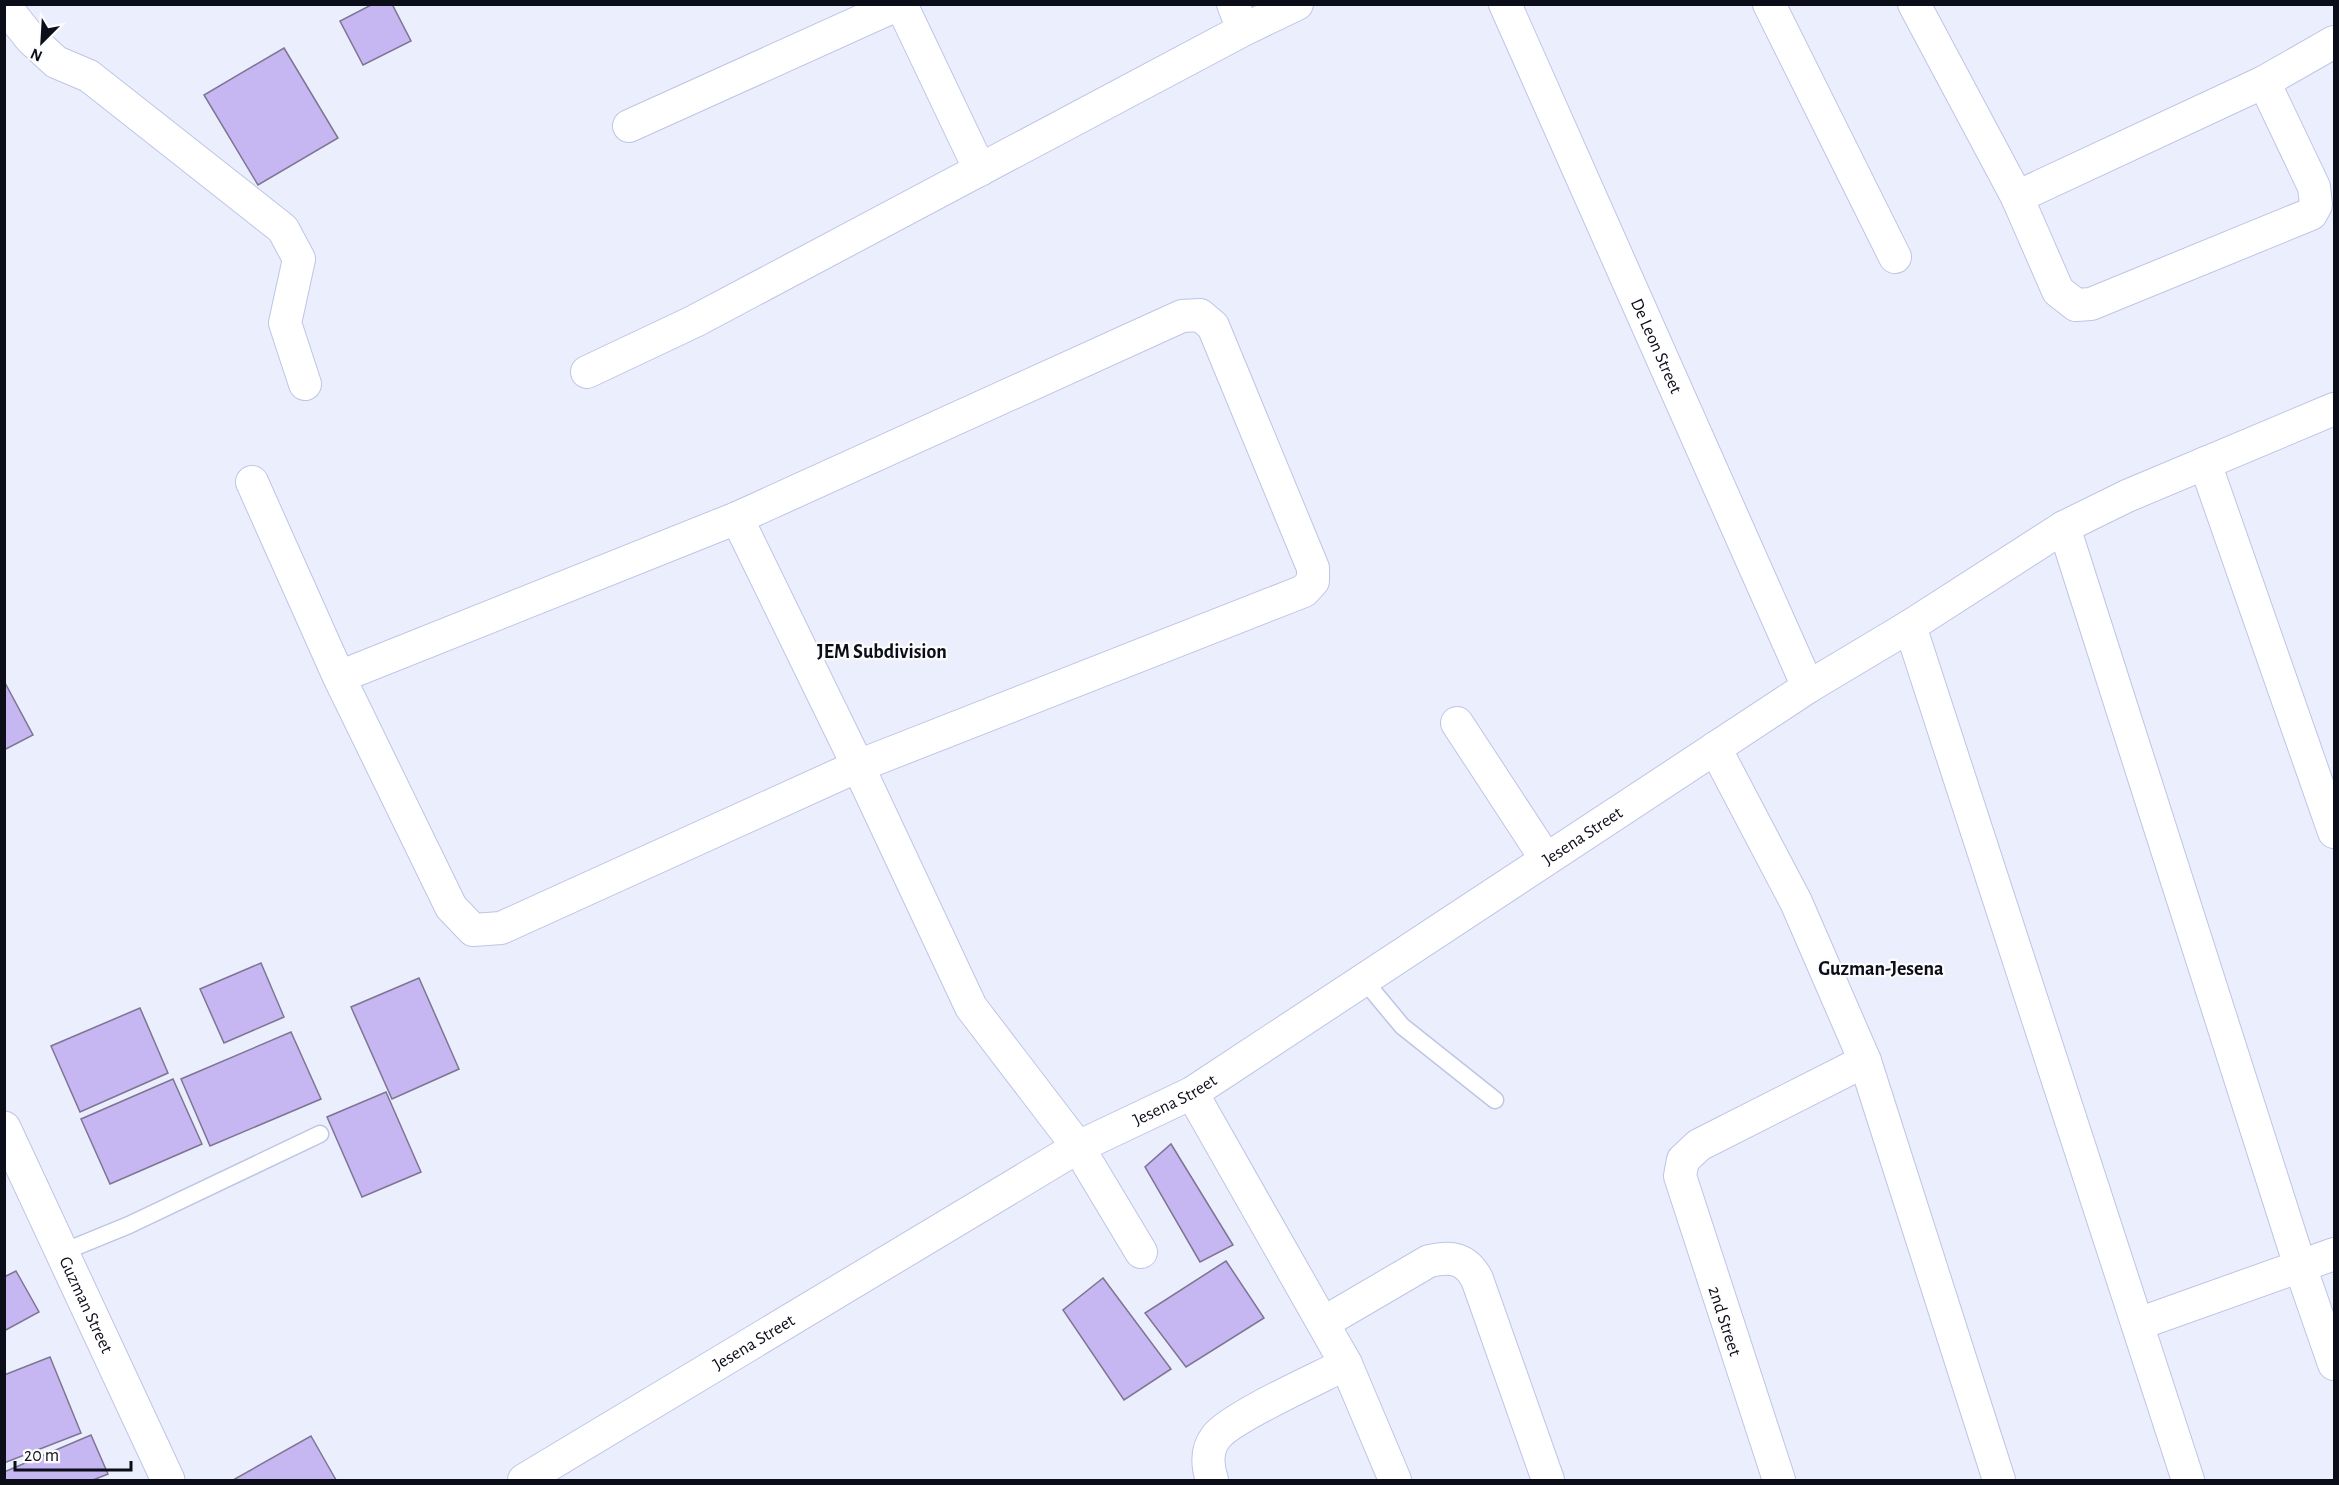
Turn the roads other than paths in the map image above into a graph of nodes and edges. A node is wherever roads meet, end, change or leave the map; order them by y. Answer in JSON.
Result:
{"nodes":[{"id":1,"x":7,"y":4,"type":"edge"},
{"id":2,"x":900,"y":4,"type":"edge"},
{"id":3,"x":1297,"y":4,"type":"edge"},
{"id":4,"x":1505,"y":4,"type":"edge"},
{"id":5,"x":1769,"y":4,"type":"edge"},
{"id":6,"x":1914,"y":4,"type":"edge"},
{"id":7,"x":1238,"y":17,"type":"edge"},
{"id":8,"x":2334,"y":42,"type":"edge"},
{"id":9,"x":2264,"y":82,"type":"junction"},
{"id":10,"x":629,"y":126,"type":"dead end"},
{"id":11,"x":980,"y":170,"type":"junction"},
{"id":12,"x":2017,"y":197,"type":"junction"},
{"id":13,"x":1895,"y":257,"type":"dead end"},
{"id":14,"x":587,"y":372,"type":"dead end"},
{"id":15,"x":305,"y":384,"type":"dead end"},
{"id":16,"x":2334,"y":409,"type":"edge"},
{"id":17,"x":2205,"y":463,"type":"junction"},
{"id":18,"x":252,"y":482,"type":"dead end"},
{"id":19,"x":736,"y":518,"type":"junction"},
{"id":20,"x":2064,"y":527,"type":"junction"},
{"id":21,"x":1910,"y":626,"type":"junction"},
{"id":22,"x":339,"y":677,"type":"junction"},
{"id":23,"x":1808,"y":687,"type":"junction"},
{"id":24,"x":1457,"y":723,"type":"dead end"},
{"id":25,"x":1715,"y":748,"type":"junction"},
{"id":26,"x":858,"y":766,"type":"junction"},
{"id":27,"x":2334,"y":832,"type":"edge"},
{"id":28,"x":1546,"y":859,"type":"junction"},
{"id":29,"x":1364,"y":979,"type":"junction"},
{"id":30,"x":1865,"y":1061,"type":"junction"},
{"id":31,"x":1192,"y":1093,"type":"junction"},
{"id":32,"x":1495,"y":1100,"type":"dead end"},
{"id":33,"x":4,"y":1128,"type":"edge"},
{"id":34,"x":320,"y":1134,"type":"dead end"},
{"id":35,"x":1078,"y":1148,"type":"junction"},
{"id":36,"x":63,"y":1252,"type":"junction"},
{"id":37,"x":1141,"y":1252,"type":"dead end"},
{"id":38,"x":2334,"y":1254,"type":"edge"},
{"id":39,"x":2300,"y":1266,"type":"junction"},
{"id":40,"x":1323,"y":1323,"type":"junction"},
{"id":41,"x":2138,"y":1324,"type":"junction"},
{"id":42,"x":1346,"y":1364,"type":"junction"},
{"id":43,"x":2334,"y":1364,"type":"edge"},
{"id":44,"x":168,"y":1480,"type":"edge"},
{"id":45,"x":524,"y":1480,"type":"edge"},
{"id":46,"x":1212,"y":1480,"type":"edge"},
{"id":47,"x":1395,"y":1480,"type":"edge"},
{"id":48,"x":1548,"y":1480,"type":"edge"},
{"id":49,"x":1779,"y":1480,"type":"edge"},
{"id":50,"x":2000,"y":1480,"type":"edge"},
{"id":51,"x":2188,"y":1480,"type":"edge"}],
"edges":[{"from":1,"to":15,"type":"street"},
{"from":2,"to":10,"type":"street"},
{"from":2,"to":11,"type":"street"},
{"from":3,"to":7,"type":"street"},
{"from":4,"to":23,"type":"street","name":"De Leon Street"},
{"from":5,"to":13,"type":"street"},
{"from":6,"to":12,"type":"street"},
{"from":7,"to":11,"type":"street"},
{"from":8,"to":9,"type":"street"},
{"from":9,"to":12,"type":"street"},
{"from":9,"to":12,"type":"street"},
{"from":11,"to":14,"type":"street"},
{"from":16,"to":17,"type":"street","name":"Jesena Street"},
{"from":17,"to":20,"type":"street","name":"Jesena Street"},
{"from":17,"to":27,"type":"street"},
{"from":18,"to":22,"type":"street"},
{"from":19,"to":22,"type":"street"},
{"from":19,"to":26,"type":"street"},
{"from":19,"to":26,"type":"street"},
{"from":20,"to":21,"type":"street","name":"Jesena Street"},
{"from":20,"to":39,"type":"street"},
{"from":21,"to":23,"type":"street","name":"Jesena Street"},
{"from":21,"to":41,"type":"street"},
{"from":22,"to":26,"type":"street"},
{"from":23,"to":25,"type":"street","name":"Jesena Street"},
{"from":24,"to":28,"type":"street"},
{"from":25,"to":28,"type":"street","name":"Jesena Street"},
{"from":25,"to":30,"type":"street"},
{"from":26,"to":35,"type":"street"},
{"from":28,"to":29,"type":"street","name":"Jesena Street"},
{"from":29,"to":31,"type":"street","name":"Jesena Street"},
{"from":29,"to":32,"type":"lane"},
{"from":30,"to":49,"type":"street","name":"2nd Street"},
{"from":30,"to":50,"type":"street"},
{"from":31,"to":35,"type":"street","name":"Jesena Street"},
{"from":31,"to":40,"type":"street"},
{"from":33,"to":36,"type":"main road","name":"Guzman Street"},
{"from":34,"to":36,"type":"lane"},
{"from":35,"to":37,"type":"street"},
{"from":35,"to":45,"type":"street","name":"Jesena Street"},
{"from":36,"to":44,"type":"main road","name":"Guzman Street"},
{"from":38,"to":39,"type":"street"},
{"from":39,"to":41,"type":"street"},
{"from":39,"to":43,"type":"street"},
{"from":40,"to":42,"type":"street"},
{"from":40,"to":48,"type":"street"},
{"from":41,"to":51,"type":"street"},
{"from":42,"to":46,"type":"street"},
{"from":42,"to":47,"type":"street"}]}
